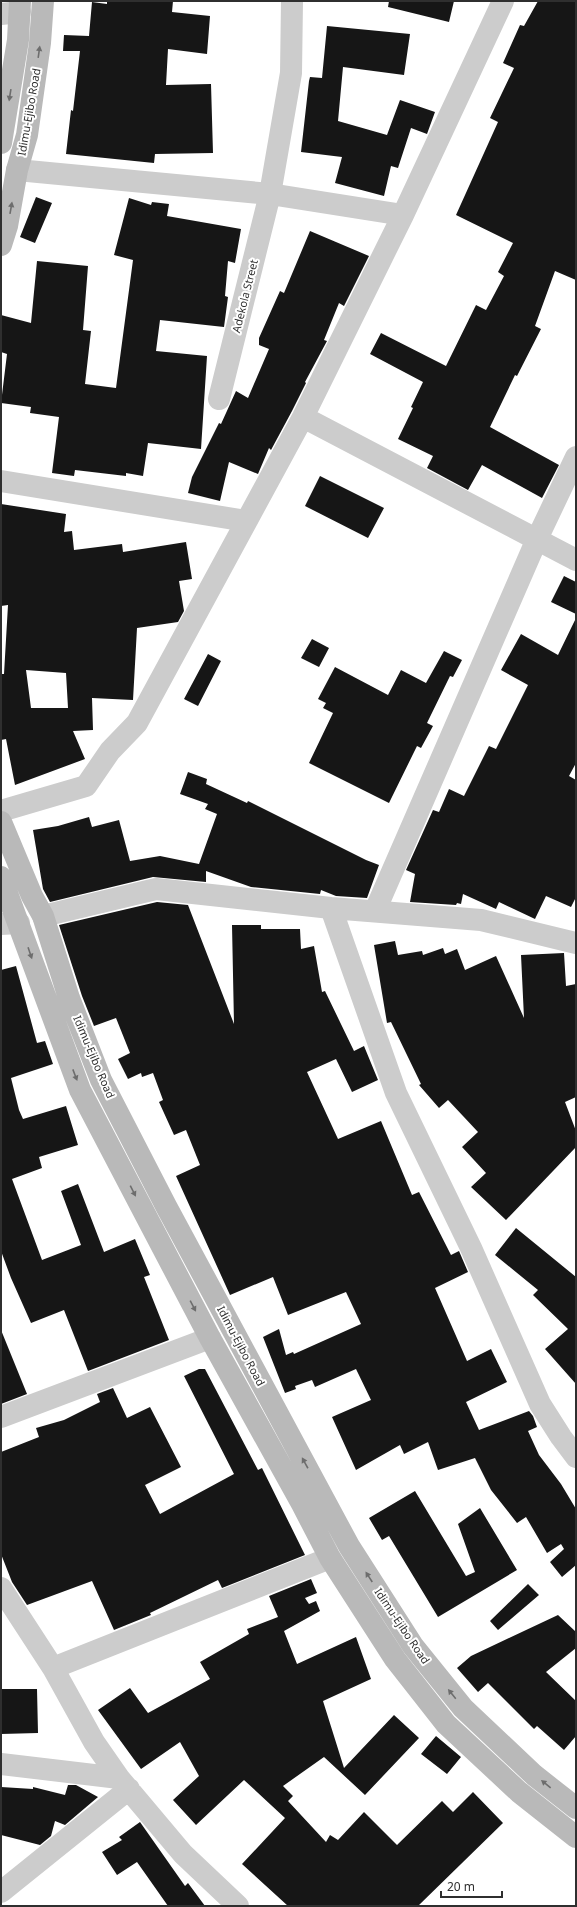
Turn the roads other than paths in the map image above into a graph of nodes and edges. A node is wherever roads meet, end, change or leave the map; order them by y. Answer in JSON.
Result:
{"nodes":[{"id":1,"x":43,"y":1,"type":"edge"},
{"id":2,"x":292,"y":1,"type":"edge"},
{"id":3,"x":503,"y":1,"type":"edge"},
{"id":4,"x":14,"y":9,"type":"edge"},
{"id":5,"x":1,"y":143,"type":"edge"},
{"id":6,"x":18,"y":170,"type":"junction"},
{"id":7,"x":270,"y":194,"type":"junction"},
{"id":8,"x":403,"y":215,"type":"junction"},
{"id":9,"x":1,"y":246,"type":"edge"},
{"id":10,"x":219,"y":399,"type":"dead end"},
{"id":11,"x":303,"y":417,"type":"junction"},
{"id":12,"x":576,"y":457,"type":"edge"},
{"id":13,"x":1,"y":481,"type":"edge"},
{"id":14,"x":246,"y":521,"type":"junction"},
{"id":15,"x":537,"y":539,"type":"junction"},
{"id":16,"x":576,"y":560,"type":"edge"},
{"id":17,"x":1,"y":811,"type":"edge"},
{"id":18,"x":1,"y":822,"type":"edge"},
{"id":19,"x":1,"y":877,"type":"edge"},
{"id":20,"x":331,"y":908,"type":"junction"},
{"id":21,"x":375,"y":911,"type":"junction"},
{"id":22,"x":43,"y":916,"type":"junction"},
{"id":23,"x":10,"y":923,"type":"edge"},
{"id":24,"x":576,"y":943,"type":"edge"},
{"id":25,"x":210,"y":1338,"type":"junction"},
{"id":26,"x":1,"y":1417,"type":"edge"},
{"id":27,"x":576,"y":1458,"type":"edge"},
{"id":28,"x":330,"y":1558,"type":"junction"},
{"id":29,"x":1,"y":1588,"type":"edge"},
{"id":30,"x":53,"y":1668,"type":"junction"},
{"id":31,"x":1,"y":1764,"type":"edge"},
{"id":32,"x":124,"y":1783,"type":"junction"},
{"id":33,"x":576,"y":1808,"type":"edge"},
{"id":34,"x":576,"y":1837,"type":"edge"},
{"id":35,"x":1,"y":1892,"type":"edge"},
{"id":36,"x":238,"y":1906,"type":"edge"}],
"edges":[{"from":6,"to":1,"type":"main road","name":"Idimu-Ejibo Road","one_way":true},
{"from":2,"to":7,"type":"street","name":"Adekola Street"},
{"from":3,"to":8,"type":"street"},
{"from":4,"to":5,"type":"main road","name":"Idimu-Ejibo Road","one_way":true},
{"from":6,"to":7,"type":"street"},
{"from":9,"to":6,"type":"main road","name":"Idimu-Ejibo Road","one_way":true},
{"from":7,"to":8,"type":"street"},
{"from":7,"to":10,"type":"street","name":"Adekola Street"},
{"from":8,"to":11,"type":"street"},
{"from":11,"to":14,"type":"street"},
{"from":11,"to":15,"type":"street"},
{"from":12,"to":15,"type":"street"},
{"from":13,"to":14,"type":"street"},
{"from":14,"to":17,"type":"street"},
{"from":15,"to":16,"type":"street"},
{"from":15,"to":21,"type":"street"},
{"from":18,"to":22,"type":"main road","name":"Idimu-Ejibo Road"},
{"from":19,"to":23,"type":"main road","name":"Idimu-Ejibo Road"},
{"from":20,"to":21,"type":"street"},
{"from":20,"to":22,"type":"street"},
{"from":20,"to":27,"type":"street"},
{"from":21,"to":24,"type":"street"},
{"from":33,"to":22,"type":"main road","name":"Idimu-Ejibo Road","one_way":true},
{"from":23,"to":25,"type":"main road","name":"Idimu-Ejibo Road","one_way":true},
{"from":25,"to":26,"type":"street"},
{"from":25,"to":28,"type":"main road","name":"Idimu-Ejibo Road"},
{"from":28,"to":30,"type":"street"},
{"from":28,"to":34,"type":"main road","name":"Idimu-Ejibo Road"},
{"from":29,"to":30,"type":"street"},
{"from":30,"to":32,"type":"street"},
{"from":31,"to":32,"type":"street"},
{"from":32,"to":35,"type":"street"},
{"from":32,"to":36,"type":"street"}]}
